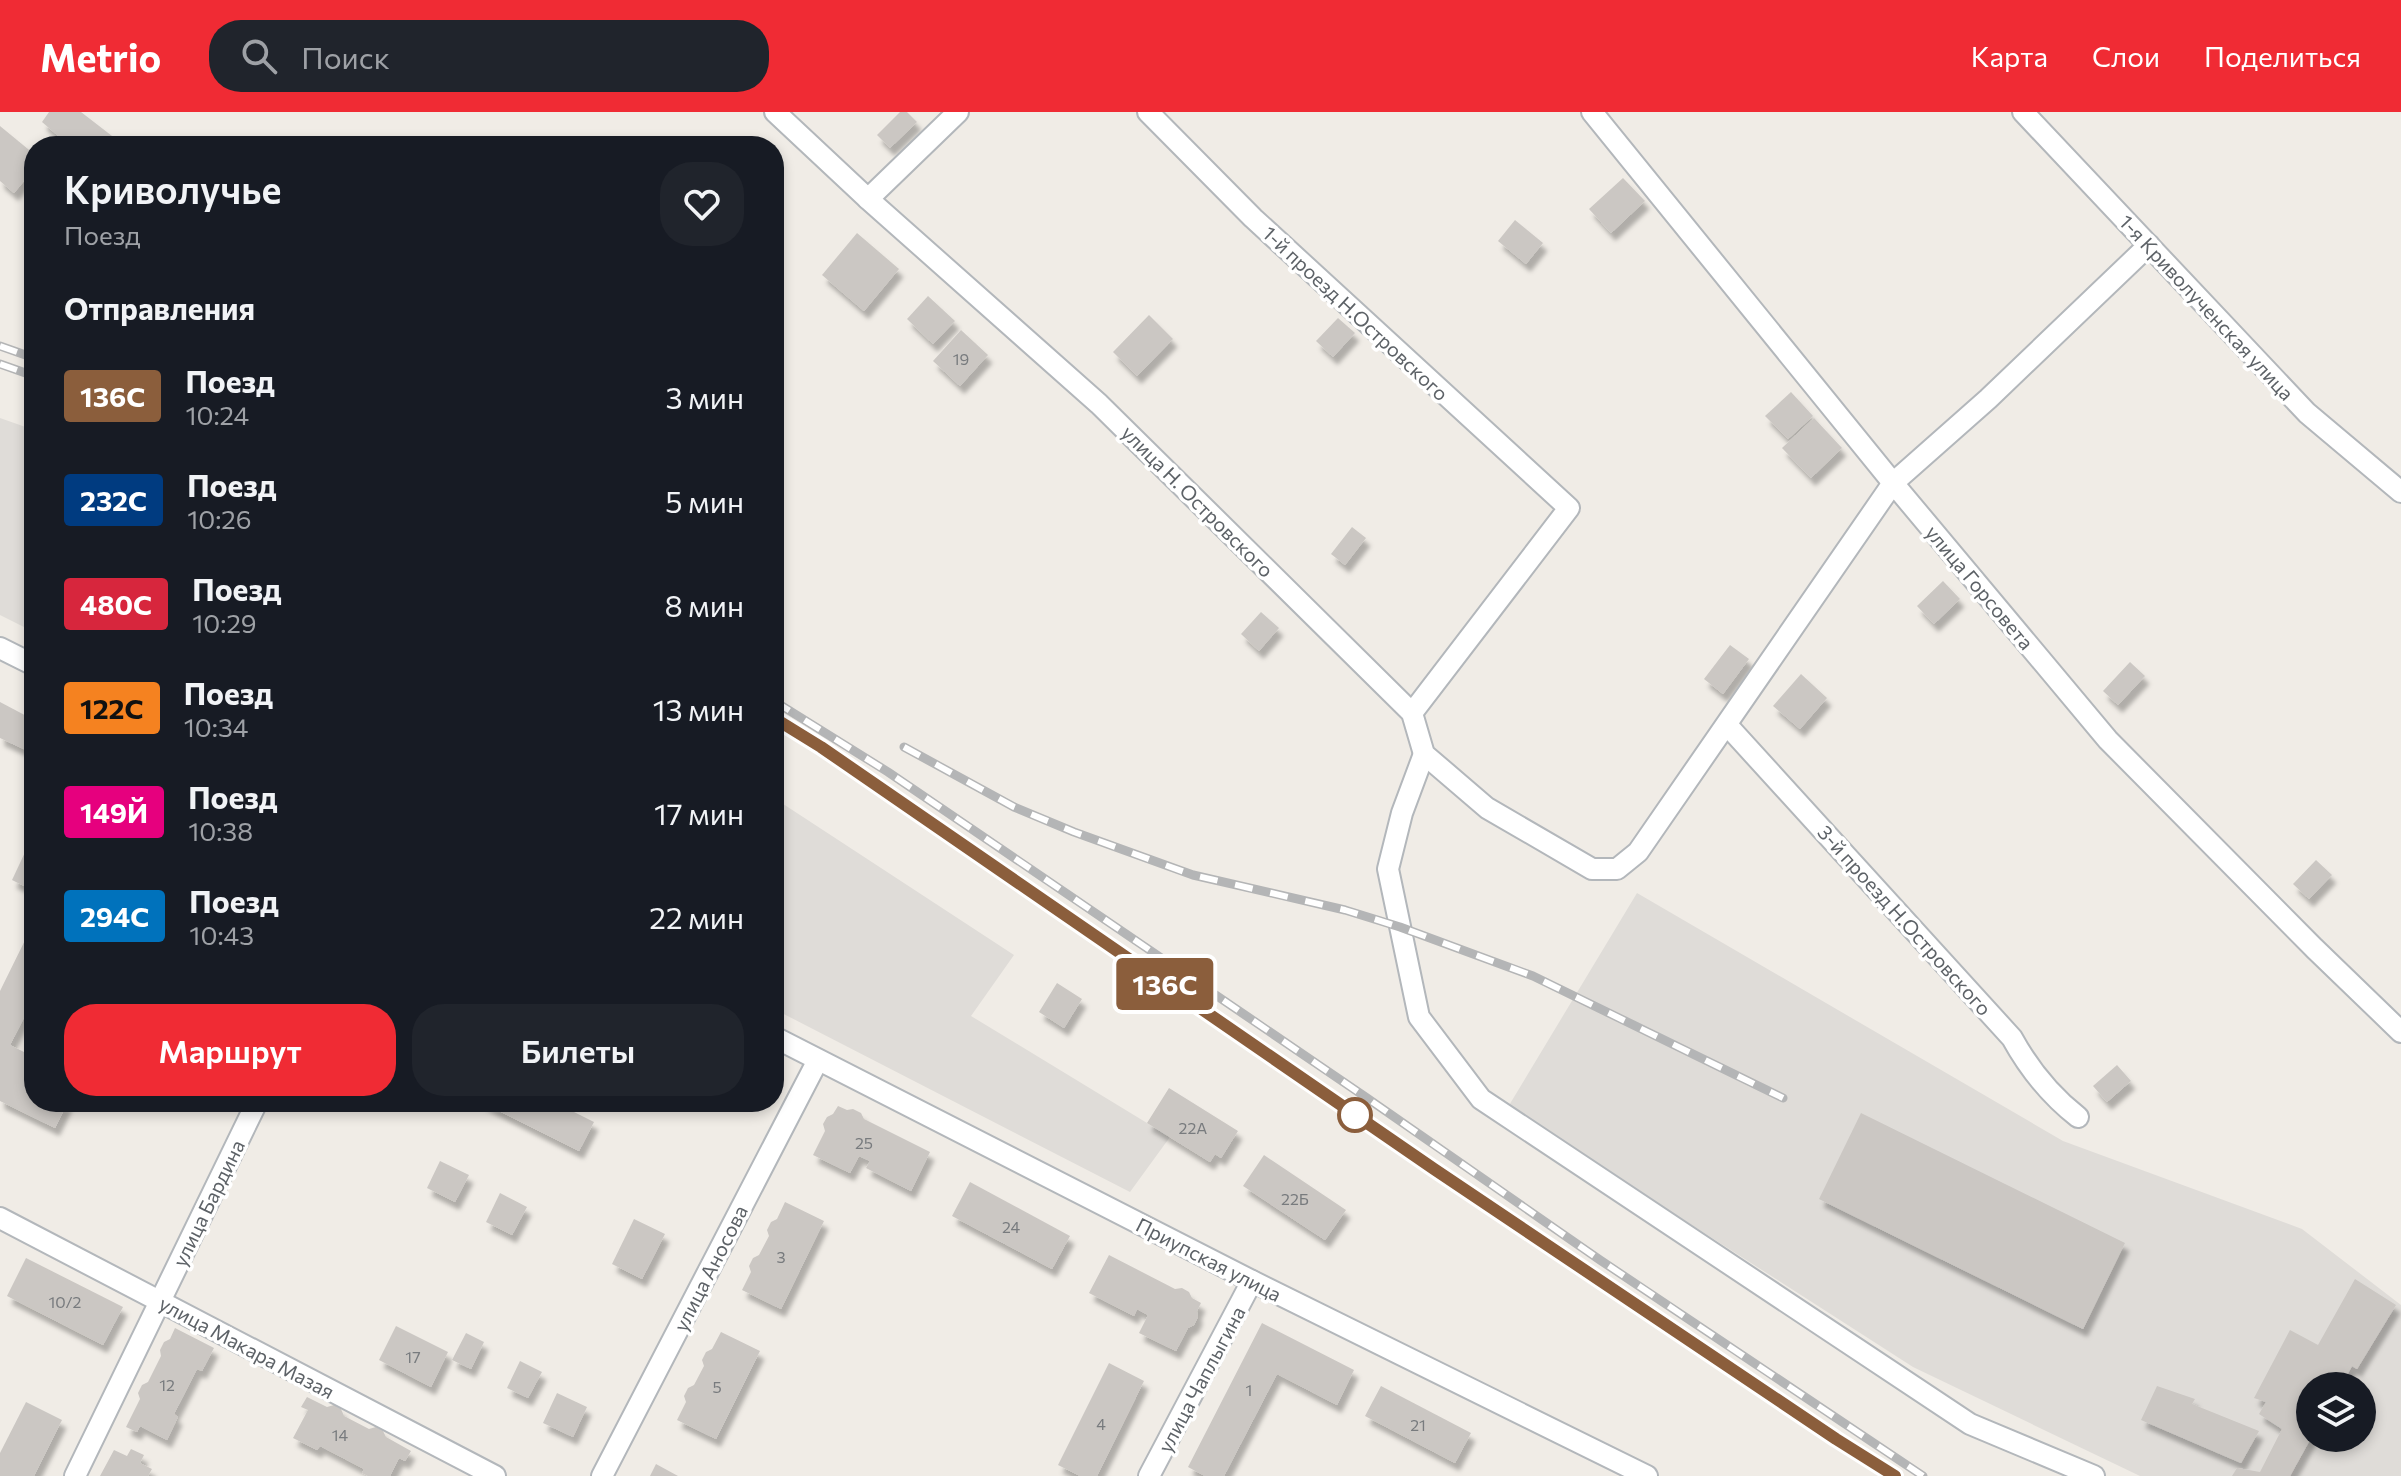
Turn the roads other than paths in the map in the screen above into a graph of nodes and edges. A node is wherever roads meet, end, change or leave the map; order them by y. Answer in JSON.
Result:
{"nodes":[{"id":1,"x":775,"y":112,"type":"edge"},
{"id":2,"x":958,"y":112,"type":"edge"},
{"id":3,"x":1148,"y":112,"type":"edge"},
{"id":4,"x":1592,"y":112,"type":"edge"},
{"id":5,"x":2023,"y":112,"type":"edge"},
{"id":6,"x":868,"y":199,"type":"junction"},
{"id":7,"x":2149,"y":245,"type":"junction"},
{"id":8,"x":1893,"y":483,"type":"junction"},
{"id":9,"x":2401,"y":492,"type":"edge"},
{"id":10,"x":0,"y":648,"type":"edge"},
{"id":11,"x":24,"y":660,"type":"edge"},
{"id":12,"x":1412,"y":713,"type":"junction"},
{"id":13,"x":1727,"y":725,"type":"junction"},
{"id":14,"x":1424,"y":754,"type":"junction"},
{"id":15,"x":2401,"y":1032,"type":"edge"},
{"id":16,"x":784,"y":1042,"type":"edge"},
{"id":17,"x":818,"y":1060,"type":"junction"},
{"id":18,"x":252,"y":1112,"type":"edge"},
{"id":19,"x":2078,"y":1117,"type":"dead end"},
{"id":20,"x":0,"y":1218,"type":"edge"},
{"id":21,"x":1252,"y":1281,"type":"junction"},
{"id":22,"x":159,"y":1301,"type":"junction"},
{"id":23,"x":75,"y":1476,"type":"edge"},
{"id":24,"x":495,"y":1476,"type":"edge"},
{"id":25,"x":602,"y":1476,"type":"edge"},
{"id":26,"x":1149,"y":1476,"type":"edge"},
{"id":27,"x":1647,"y":1476,"type":"edge"},
{"id":28,"x":2094,"y":1476,"type":"edge"}],
"edges":[{"from":1,"to":6,"type":"street","name":"улица Н. Островского"},
{"from":2,"to":6,"type":"street"},
{"from":3,"to":12,"type":"street","name":"1-й проезд Н.Островского"},
{"from":4,"to":8,"type":"street","name":"улица Горсовета"},
{"from":5,"to":7,"type":"street","name":"1-я Криволученская улица"},
{"from":6,"to":12,"type":"street","name":"улица Н. Островского"},
{"from":7,"to":8,"type":"street"},
{"from":7,"to":9,"type":"street","name":"1-я Криволученская улица"},
{"from":8,"to":13,"type":"street"},
{"from":8,"to":15,"type":"street","name":"улица Горсовета"},
{"from":10,"to":11,"type":"street"},
{"from":12,"to":14,"type":"street","name":"улица Н. Островского"},
{"from":13,"to":14,"type":"street"},
{"from":13,"to":19,"type":"street","name":"3-й проезд Н.Островского"},
{"from":14,"to":28,"type":"street"},
{"from":16,"to":17,"type":"street","name":"Приупская улица"},
{"from":17,"to":21,"type":"street","name":"Приупская улица"},
{"from":17,"to":25,"type":"street","name":"улица Аносова"},
{"from":18,"to":22,"type":"street","name":"улица Бардина"},
{"from":20,"to":22,"type":"street","name":"улица Макара Мазая"},
{"from":21,"to":26,"type":"street","name":"улица Чаплыгина"},
{"from":21,"to":27,"type":"street","name":"Приупская улица"},
{"from":22,"to":23,"type":"street","name":"улица Бардина"},
{"from":22,"to":24,"type":"street","name":"улица Макара Мазая"}]}
